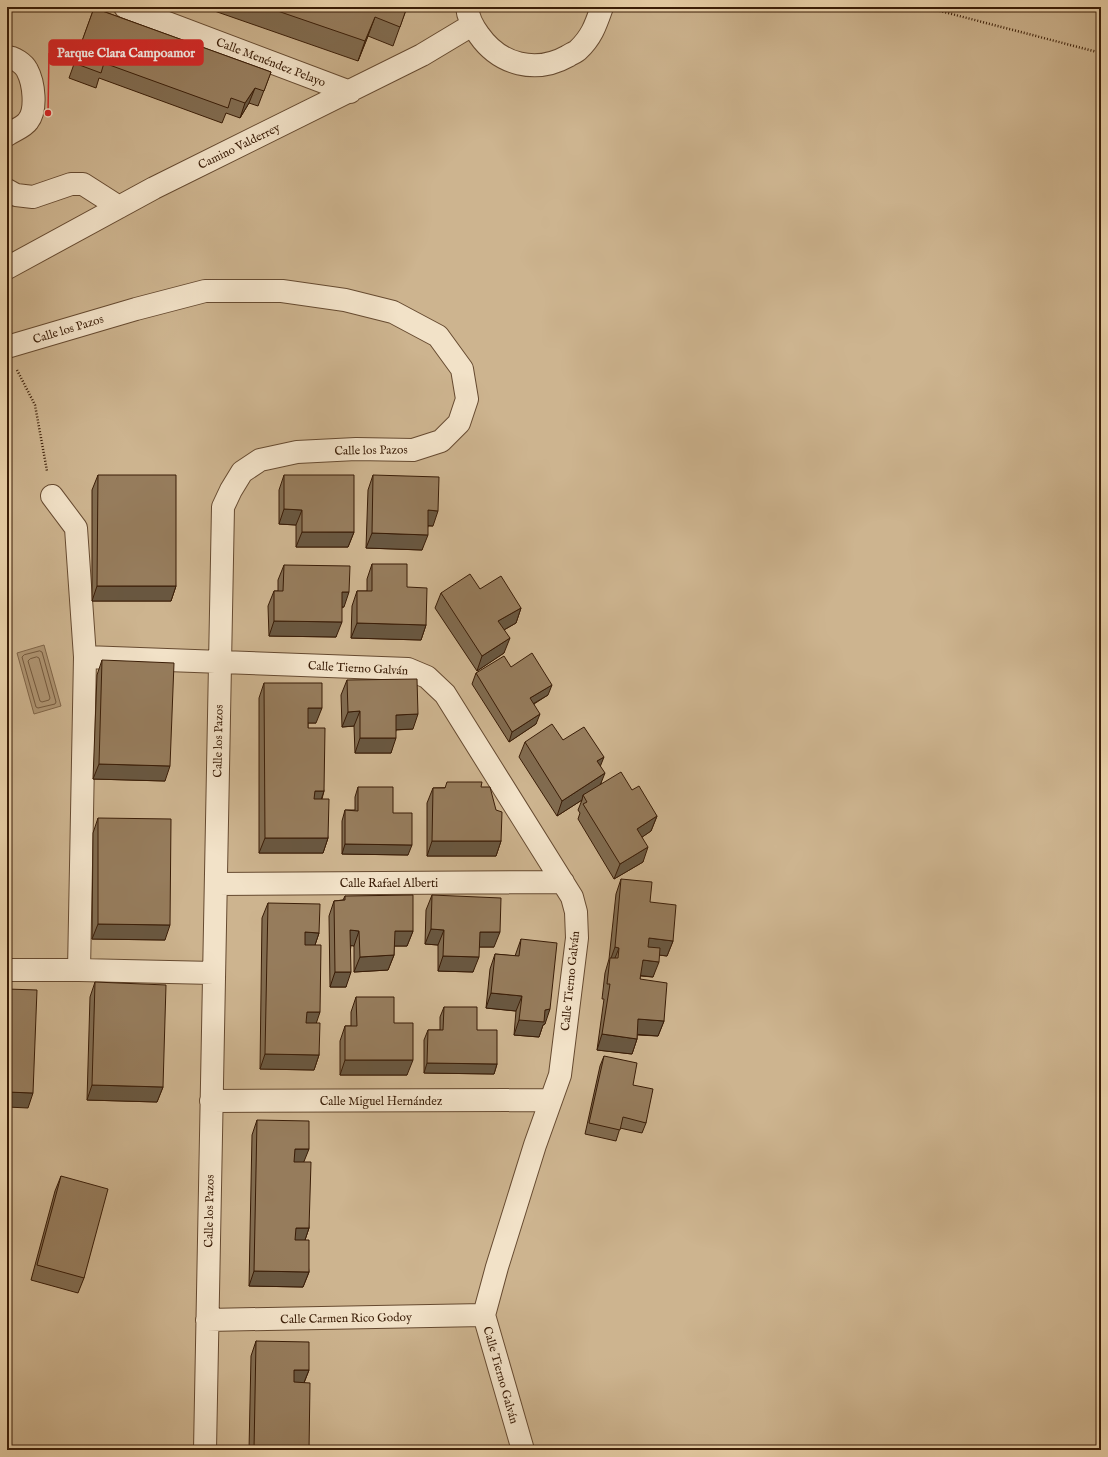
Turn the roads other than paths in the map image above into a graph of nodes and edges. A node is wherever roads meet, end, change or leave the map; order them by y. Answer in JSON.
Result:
{"nodes":[{"id":1,"x":125,"y":7,"type":"edge"},
{"id":2,"x":602,"y":7,"type":"edge"},
{"id":3,"x":470,"y":16,"type":"edge"},
{"id":4,"x":7,"y":57,"type":"edge"},
{"id":5,"x":350,"y":92,"type":"junction"},
{"id":6,"x":7,"y":135,"type":"edge"},
{"id":7,"x":7,"y":190,"type":"edge"},
{"id":8,"x":118,"y":207,"type":"junction"},
{"id":9,"x":7,"y":268,"type":"edge"},
{"id":10,"x":11,"y":355,"type":"edge"},
{"id":11,"x":52,"y":496,"type":"road end"},
{"id":12,"x":85,"y":657,"type":"junction"},
{"id":13,"x":220,"y":662,"type":"junction"},
{"id":14,"x":563,"y":882,"type":"junction"},
{"id":15,"x":216,"y":884,"type":"junction"},
{"id":16,"x":7,"y":970,"type":"edge"},
{"id":17,"x":79,"y":970,"type":"junction"},
{"id":18,"x":214,"y":973,"type":"junction"},
{"id":19,"x":551,"y":1100,"type":"junction"},
{"id":20,"x":211,"y":1102,"type":"junction"},
{"id":21,"x":484,"y":1315,"type":"junction"},
{"id":22,"x":207,"y":1320,"type":"junction"},
{"id":23,"x":205,"y":1450,"type":"edge"},
{"id":24,"x":523,"y":1450,"type":"edge"}],
"edges":[{"from":1,"to":5,"type":"street","name":"Calle Menéndez Pelayo"},
{"from":2,"to":3,"type":"street"},
{"from":3,"to":5,"type":"street","name":"Camino Valderrey"},
{"from":4,"to":6,"type":"street"},
{"from":5,"to":8,"type":"street","name":"Camino Valderrey"},
{"from":7,"to":8,"type":"street"},
{"from":8,"to":9,"type":"street","name":"Camino Valderrey"},
{"from":10,"to":13,"type":"street","name":"Calle los Pazos"},
{"from":11,"to":12,"type":"street"},
{"from":12,"to":13,"type":"street","name":"Calle Tierno Galván"},
{"from":12,"to":17,"type":"street"},
{"from":13,"to":14,"type":"street","name":"Calle Tierno Galván"},
{"from":13,"to":15,"type":"street","name":"Calle los Pazos"},
{"from":14,"to":15,"type":"street","name":"Calle Rafael Alberti"},
{"from":14,"to":19,"type":"street","name":"Calle Tierno Galván"},
{"from":15,"to":18,"type":"street","name":"Calle los Pazos"},
{"from":16,"to":17,"type":"street"},
{"from":17,"to":18,"type":"street"},
{"from":18,"to":20,"type":"street","name":"Calle los Pazos"},
{"from":19,"to":20,"type":"street","name":"Calle Miguel Hernández"},
{"from":19,"to":21,"type":"street","name":"Calle Tierno Galván"},
{"from":20,"to":22,"type":"street","name":"Calle los Pazos"},
{"from":21,"to":22,"type":"street","name":"Calle Carmen Rico Godoy"},
{"from":21,"to":24,"type":"street","name":"Calle Tierno Galván"},
{"from":22,"to":23,"type":"street","name":"Calle los Pazos"}]}
